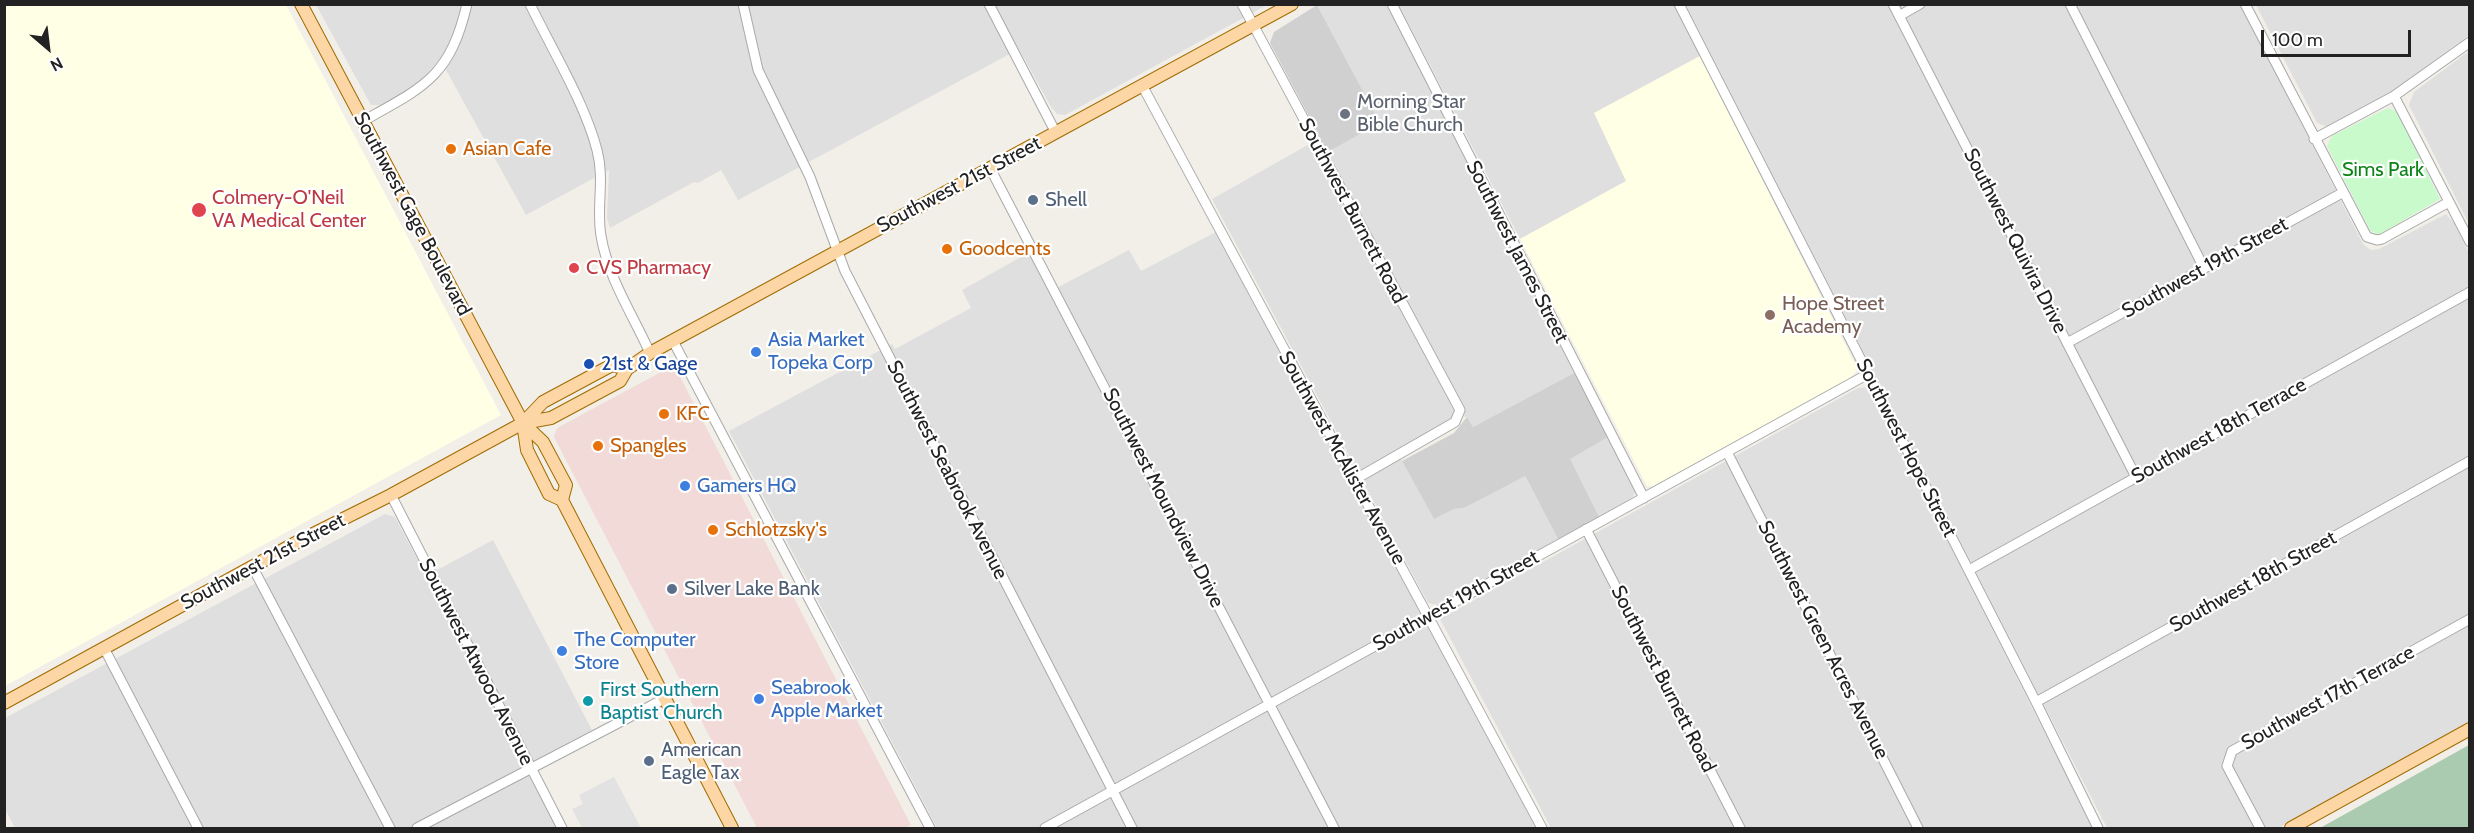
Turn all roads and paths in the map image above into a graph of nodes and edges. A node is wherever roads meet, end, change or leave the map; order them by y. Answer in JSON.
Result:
{"nodes":[{"id":1,"x":301,"y":4,"type":"edge"},
{"id":2,"x":467,"y":4,"type":"edge"},
{"id":3,"x":530,"y":4,"type":"edge"},
{"id":4,"x":743,"y":4,"type":"edge"},
{"id":5,"x":989,"y":4,"type":"edge"},
{"id":6,"x":1242,"y":4,"type":"edge"},
{"id":7,"x":1292,"y":4,"type":"edge"},
{"id":8,"x":1392,"y":4,"type":"edge"},
{"id":9,"x":1679,"y":4,"type":"edge"},
{"id":10,"x":1893,"y":4,"type":"edge"},
{"id":11,"x":1920,"y":4,"type":"edge"},
{"id":12,"x":2070,"y":4,"type":"edge"},
{"id":13,"x":2245,"y":4,"type":"edge"},
{"id":14,"x":1899,"y":16,"type":"junction"},
{"id":15,"x":1254,"y":25,"type":"junction"},
{"id":16,"x":2469,"y":42,"type":"edge"},
{"id":17,"x":1143,"y":87,"type":"junction"},
{"id":18,"x":2394,"y":96,"type":"junction"},
{"id":19,"x":363,"y":121,"type":"junction"},
{"id":20,"x":1056,"y":134,"type":"junction"},
{"id":21,"x":2314,"y":139,"type":"junction"},
{"id":22,"x":990,"y":168,"type":"junction"},
{"id":23,"x":2342,"y":193,"type":"junction"},
{"id":24,"x":2449,"y":202,"type":"junction"},
{"id":25,"x":2469,"y":242,"type":"edge"},
{"id":26,"x":836,"y":251,"type":"junction"},
{"id":27,"x":2204,"y":268,"type":"junction"},
{"id":28,"x":2469,"y":292,"type":"edge"},
{"id":29,"x":673,"y":341,"type":"junction"},
{"id":30,"x":2067,"y":344,"type":"junction"},
{"id":31,"x":650,"y":353,"type":"junction"},
{"id":32,"x":627,"y":369,"type":"junction"},
{"id":33,"x":1868,"y":374,"type":"junction"},
{"id":34,"x":523,"y":423,"type":"junction"},
{"id":35,"x":1726,"y":452,"type":"junction"},
{"id":36,"x":2469,"y":461,"type":"edge"},
{"id":37,"x":2136,"y":477,"type":"junction"},
{"id":38,"x":1354,"y":480,"type":"junction"},
{"id":39,"x":391,"y":495,"type":"junction"},
{"id":40,"x":1644,"y":498,"type":"junction"},
{"id":41,"x":562,"y":500,"type":"junction"},
{"id":42,"x":1587,"y":529,"type":"junction"},
{"id":43,"x":252,"y":566,"type":"junction"},
{"id":44,"x":1969,"y":570,"type":"junction"},
{"id":45,"x":1429,"y":616,"type":"junction"},
{"id":46,"x":2469,"y":619,"type":"edge"},
{"id":47,"x":104,"y":648,"type":"junction"},
{"id":48,"x":664,"y":699,"type":"junction"},
{"id":49,"x":2036,"y":702,"type":"junction"},
{"id":50,"x":4,"y":703,"type":"edge"},
{"id":51,"x":1270,"y":705,"type":"junction"},
{"id":52,"x":2469,"y":729,"type":"edge"},
{"id":53,"x":531,"y":769,"type":"junction"},
{"id":54,"x":1113,"y":791,"type":"junction"},
{"id":55,"x":198,"y":828,"type":"edge"},
{"id":56,"x":390,"y":828,"type":"edge"},
{"id":57,"x":417,"y":828,"type":"edge"},
{"id":58,"x":562,"y":828,"type":"edge"},
{"id":59,"x":732,"y":828,"type":"edge"},
{"id":60,"x":930,"y":828,"type":"edge"},
{"id":61,"x":1045,"y":828,"type":"edge"},
{"id":62,"x":1132,"y":828,"type":"edge"},
{"id":63,"x":1334,"y":828,"type":"edge"},
{"id":64,"x":1542,"y":828,"type":"edge"},
{"id":65,"x":1740,"y":828,"type":"edge"},
{"id":66,"x":1918,"y":828,"type":"edge"},
{"id":67,"x":2098,"y":828,"type":"edge"},
{"id":68,"x":2260,"y":828,"type":"edge"},
{"id":69,"x":2291,"y":828,"type":"edge"}],
"edges":[{"from":1,"to":19,"type":"main road","name":"Southwest Gage Boulevard"},
{"from":2,"to":19,"type":"street"},
{"from":3,"to":31,"type":"street"},
{"from":4,"to":26,"type":"street","name":"Southwest Seabrook Avenue"},
{"from":5,"to":20,"type":"street"},
{"from":6,"to":15,"type":"street","name":"Southwest Burnett Road"},
{"from":7,"to":15,"type":"main road","name":"Southwest 21st Street"},
{"from":8,"to":40,"type":"street","name":"Southwest James Street"},
{"from":9,"to":33,"type":"street","name":"Southwest Hope Street"},
{"from":10,"to":14,"type":"street","name":"Southwest Quivira Drive"},
{"from":11,"to":14,"type":"street"},
{"from":12,"to":27,"type":"street"},
{"from":13,"to":21,"type":"street"},
{"from":14,"to":30,"type":"street","name":"Southwest Quivira Drive"},
{"from":15,"to":17,"type":"main road","name":"Southwest 21st Street"},
{"from":15,"to":38,"type":"street","name":"Southwest Burnett Road"},
{"from":16,"to":18,"type":"street"},
{"from":17,"to":20,"type":"main road","name":"Southwest 21st Street"},
{"from":17,"to":38,"type":"street","name":"Southwest McAlister Avenue"},
{"from":18,"to":21,"type":"street"},
{"from":18,"to":24,"type":"street"},
{"from":19,"to":34,"type":"main road","name":"Southwest Gage Boulevard"},
{"from":20,"to":22,"type":"main road","name":"Southwest 21st Street"},
{"from":21,"to":23,"type":"street"},
{"from":22,"to":26,"type":"main road","name":"Southwest 21st Street"},
{"from":22,"to":51,"type":"street","name":"Southwest Moundview Drive"},
{"from":23,"to":24,"type":"street"},
{"from":23,"to":27,"type":"street","name":"Southwest 19th Street"},
{"from":24,"to":25,"type":"street"},
{"from":26,"to":29,"type":"main road","name":"Southwest 21st Street"},
{"from":26,"to":54,"type":"street","name":"Southwest Seabrook Avenue"},
{"from":27,"to":30,"type":"street","name":"Southwest 19th Street"},
{"from":28,"to":37,"type":"street","name":"Southwest 18th Terrace"},
{"from":29,"to":31,"type":"main road","name":"Southwest 21st Street"},
{"from":29,"to":60,"type":"street"},
{"from":30,"to":37,"type":"street","name":"Southwest Quivira Drive"},
{"from":31,"to":32,"type":"main road","name":"Southwest 21st Street"},
{"from":32,"to":34,"type":"main road","name":"Southwest 21st Street"},
{"from":32,"to":34,"type":"main road","name":"Southwest 21st Street"},
{"from":33,"to":35,"type":"street","name":"Southwest 19th Street"},
{"from":33,"to":44,"type":"street","name":"Southwest Hope Street"},
{"from":34,"to":39,"type":"main road","name":"Southwest 21st Street"},
{"from":34,"to":41,"type":"main road","name":"Southwest Gage Boulevard"},
{"from":34,"to":41,"type":"main road","name":"Southwest Gage Boulevard"},
{"from":35,"to":40,"type":"street","name":"Southwest 19th Street"},
{"from":35,"to":66,"type":"street","name":"Southwest Green Acres Avenue"},
{"from":36,"to":49,"type":"street","name":"Southwest 18th Street"},
{"from":37,"to":44,"type":"street","name":"Southwest 18th Terrace"},
{"from":38,"to":45,"type":"street","name":"Southwest McAlister Avenue"},
{"from":39,"to":43,"type":"main road","name":"Southwest 21st Street"},
{"from":39,"to":53,"type":"street","name":"Southwest Atwood Avenue"},
{"from":40,"to":42,"type":"street","name":"Southwest 19th Street"},
{"from":41,"to":48,"type":"main road","name":"Southwest Gage Boulevard"},
{"from":42,"to":45,"type":"street","name":"Southwest 19th Street"},
{"from":42,"to":65,"type":"street","name":"Southwest Burnett Road"},
{"from":43,"to":47,"type":"main road","name":"Southwest 21st Street"},
{"from":43,"to":56,"type":"street"},
{"from":44,"to":49,"type":"street","name":"Southwest Hope Street"},
{"from":45,"to":51,"type":"street","name":"Southwest 19th Street"},
{"from":45,"to":64,"type":"street","name":"Southwest McAlister Avenue"},
{"from":46,"to":68,"type":"street","name":"Southwest 17th Terrace"},
{"from":47,"to":50,"type":"main road","name":"Southwest 21st Street"},
{"from":47,"to":55,"type":"street"},
{"from":48,"to":53,"type":"street"},
{"from":48,"to":59,"type":"main road","name":"Southwest Gage Boulevard"},
{"from":49,"to":67,"type":"street","name":"Southwest Hope Street"},
{"from":51,"to":54,"type":"street","name":"Southwest 19th Street"},
{"from":51,"to":63,"type":"street","name":"Southwest Moundview Drive"},
{"from":52,"to":69,"type":"main road"},
{"from":53,"to":57,"type":"street"},
{"from":53,"to":58,"type":"street","name":"Southwest Atwood Avenue"},
{"from":54,"to":61,"type":"street","name":"Southwest 19th Street"},
{"from":54,"to":62,"type":"street","name":"Southwest Seabrook Avenue"}]}
